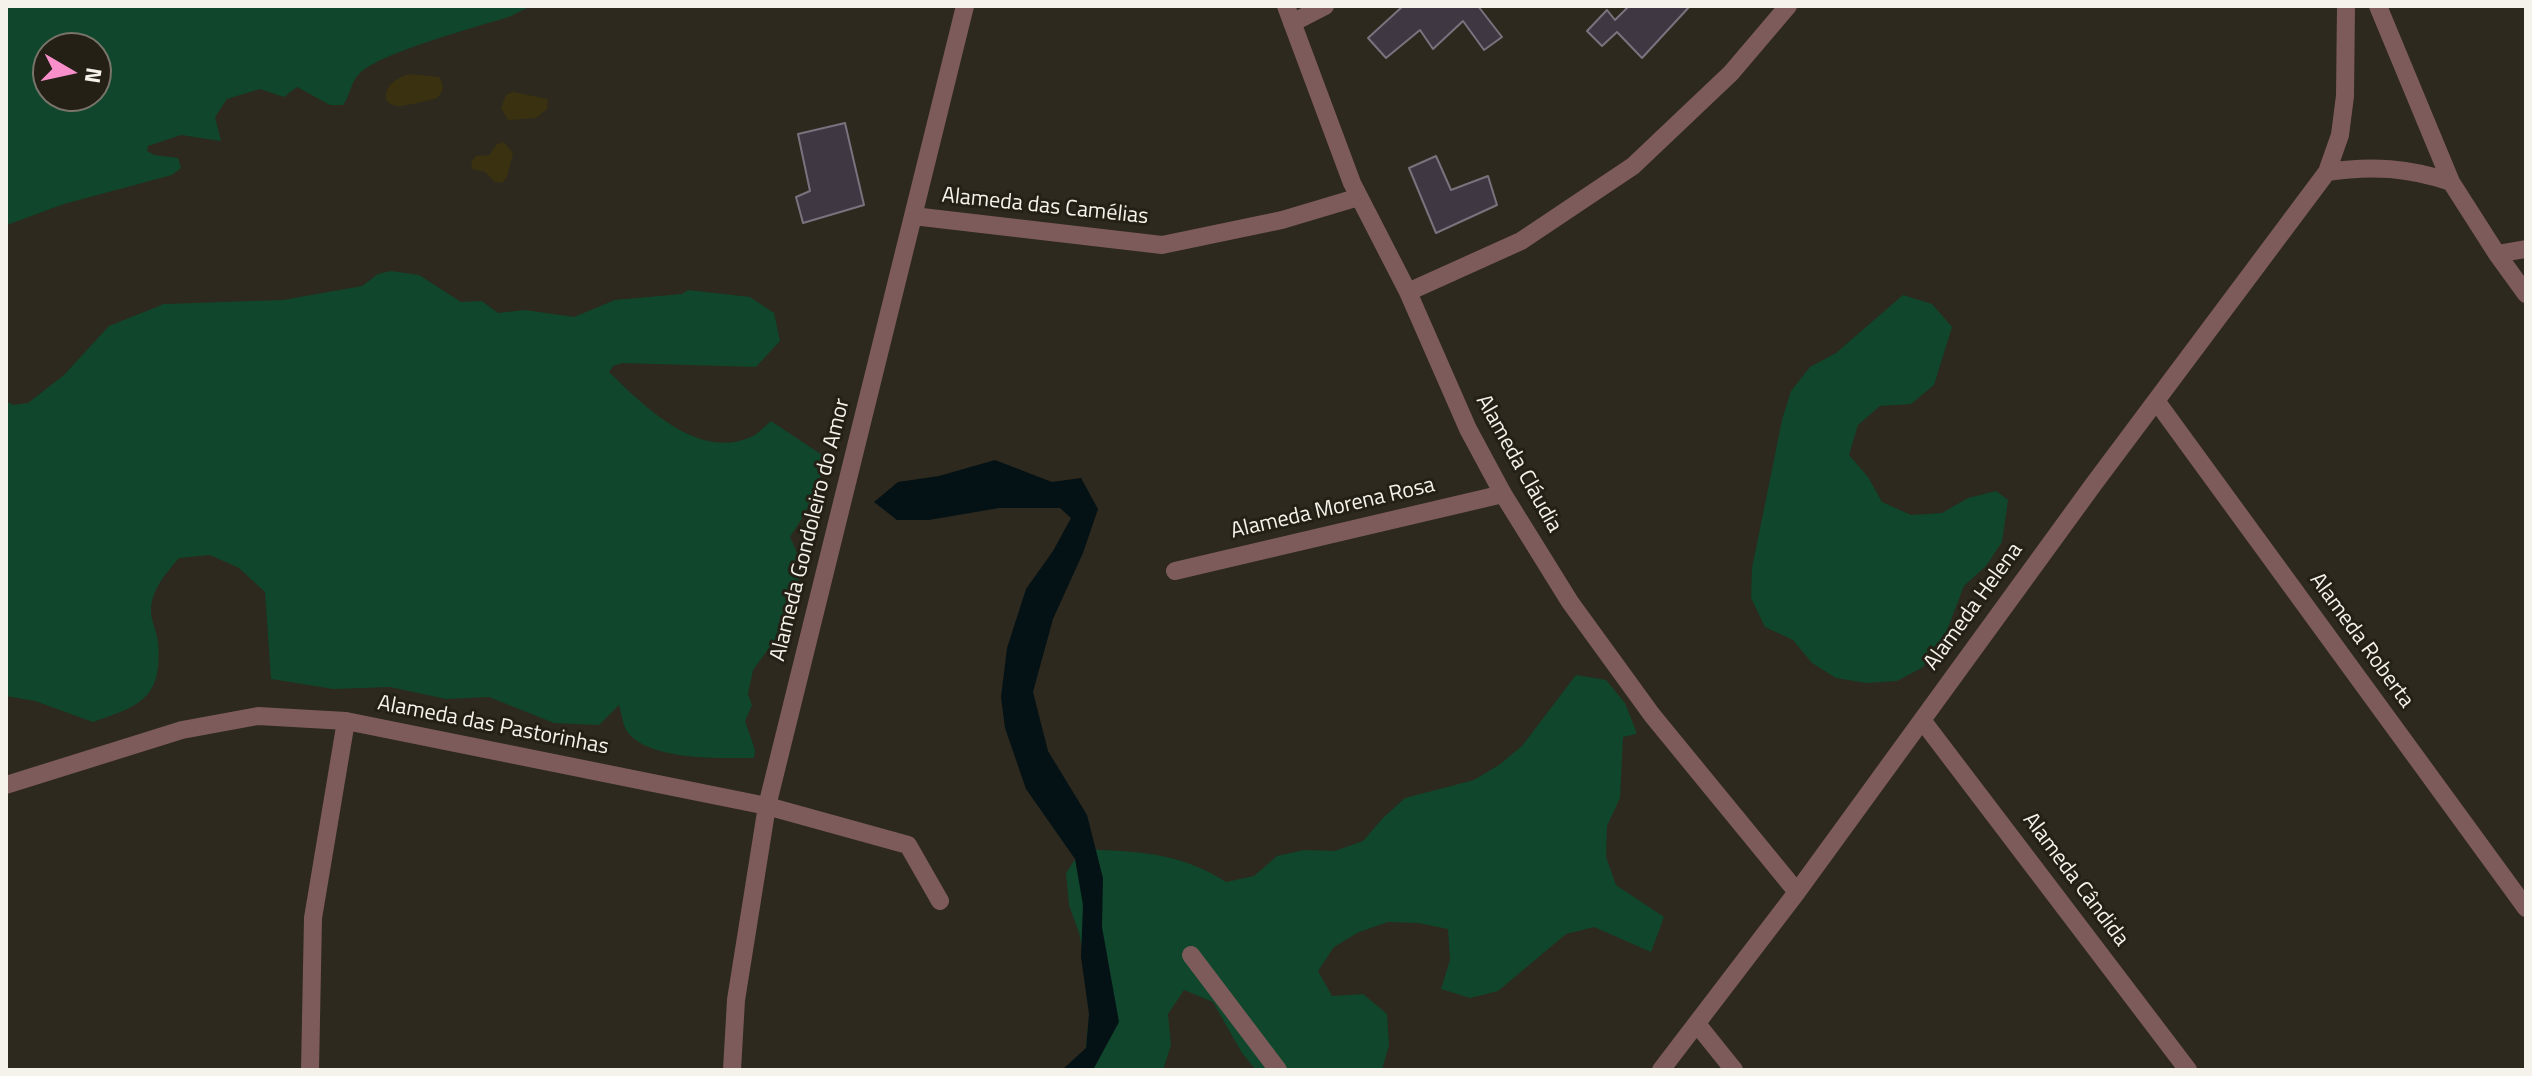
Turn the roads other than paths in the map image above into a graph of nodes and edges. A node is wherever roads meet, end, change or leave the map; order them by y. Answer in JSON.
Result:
{"nodes":[{"id":1,"x":965,"y":6,"type":"edge"},
{"id":2,"x":1325,"y":6,"type":"edge"},
{"id":3,"x":1788,"y":6,"type":"edge"},
{"id":4,"x":2346,"y":6,"type":"edge"},
{"id":5,"x":2378,"y":6,"type":"edge"},
{"id":6,"x":1289,"y":14,"type":"edge"},
{"id":7,"x":2327,"y":172,"type":"junction"},
{"id":8,"x":2451,"y":182,"type":"junction"},
{"id":9,"x":1359,"y":197,"type":"junction"},
{"id":10,"x":913,"y":216,"type":"junction"},
{"id":11,"x":2526,"y":249,"type":"edge"},
{"id":12,"x":2497,"y":254,"type":"junction"},
{"id":13,"x":1408,"y":292,"type":"junction"},
{"id":14,"x":2526,"y":294,"type":"edge"},
{"id":15,"x":2157,"y":402,"type":"junction"},
{"id":16,"x":1503,"y":494,"type":"junction"},
{"id":17,"x":1175,"y":571,"type":"dead end"},
{"id":18,"x":1922,"y":720,"type":"junction"},
{"id":19,"x":346,"y":721,"type":"junction"},
{"id":20,"x":6,"y":785,"type":"edge"},
{"id":21,"x":767,"y":806,"type":"junction"},
{"id":22,"x":1797,"y":892,"type":"junction"},
{"id":23,"x":940,"y":901,"type":"dead end"},
{"id":24,"x":2526,"y":908,"type":"edge"},
{"id":25,"x":1191,"y":955,"type":"dead end"},
{"id":26,"x":1697,"y":1024,"type":"junction"},
{"id":27,"x":310,"y":1070,"type":"edge"},
{"id":28,"x":732,"y":1070,"type":"edge"},
{"id":29,"x":1278,"y":1070,"type":"edge"},
{"id":30,"x":1661,"y":1070,"type":"edge"},
{"id":31,"x":1734,"y":1070,"type":"edge"},
{"id":32,"x":2188,"y":1070,"type":"edge"}],
"edges":[{"from":1,"to":10,"type":"street","name":"Alameda Gondoleiro do Amor"},
{"from":2,"to":6,"type":"street"},
{"from":3,"to":13,"type":"street"},
{"from":4,"to":7,"type":"street","name":"Alameda Helena"},
{"from":5,"to":8,"type":"street"},
{"from":6,"to":9,"type":"street","name":"Alameda Cláudia"},
{"from":7,"to":8,"type":"street"},
{"from":7,"to":15,"type":"street","name":"Alameda Helena"},
{"from":8,"to":12,"type":"street"},
{"from":9,"to":10,"type":"street","name":"Alameda das Camélias"},
{"from":9,"to":13,"type":"street","name":"Alameda Cláudia"},
{"from":10,"to":21,"type":"street","name":"Alameda Gondoleiro do Amor"},
{"from":11,"to":12,"type":"street"},
{"from":12,"to":14,"type":"street"},
{"from":13,"to":16,"type":"street","name":"Alameda Cláudia"},
{"from":15,"to":18,"type":"street","name":"Alameda Helena"},
{"from":15,"to":24,"type":"street","name":"Alameda Roberta"},
{"from":16,"to":17,"type":"street","name":"Alameda Morena Rosa"},
{"from":16,"to":22,"type":"street","name":"Alameda Cláudia"},
{"from":18,"to":22,"type":"street","name":"Alameda Helena"},
{"from":18,"to":32,"type":"street","name":"Alameda Cândida"},
{"from":19,"to":20,"type":"street","name":"Alameda das Pastorinhas"},
{"from":19,"to":21,"type":"street","name":"Alameda das Pastorinhas"},
{"from":19,"to":27,"type":"street"},
{"from":21,"to":23,"type":"street","name":"Alameda das Pastorinhas"},
{"from":21,"to":28,"type":"street","name":"Alameda Gondoleiro do Amor"},
{"from":22,"to":26,"type":"street","name":"Alameda Helena"},
{"from":25,"to":29,"type":"street"},
{"from":26,"to":30,"type":"street","name":"Alameda Helena"},
{"from":26,"to":31,"type":"street"}]}
